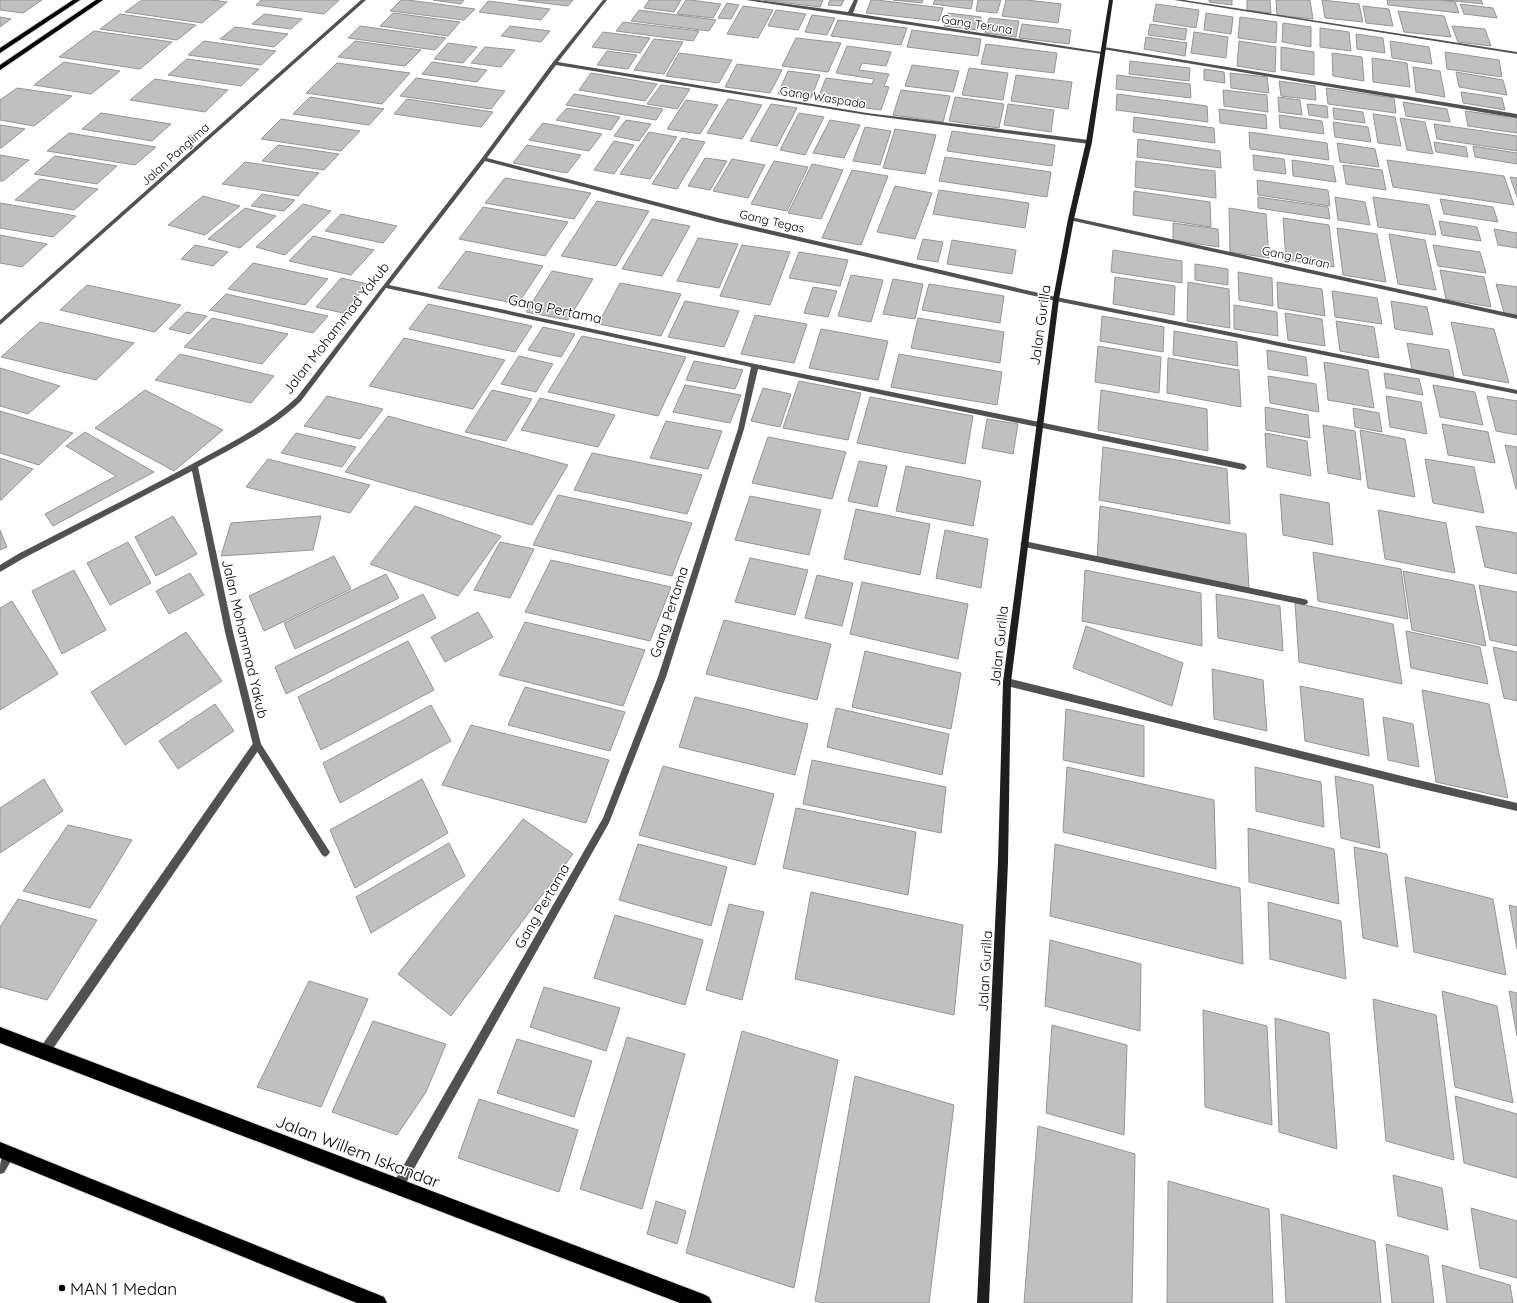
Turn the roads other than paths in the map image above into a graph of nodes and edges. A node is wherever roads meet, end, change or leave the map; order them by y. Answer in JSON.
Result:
{"nodes":[{"id":1,"x":77,"y":0,"type":"edge"},
{"id":2,"x":100,"y":0,"type":"edge"},
{"id":3,"x":364,"y":0,"type":"edge"},
{"id":4,"x":605,"y":0,"type":"edge"},
{"id":5,"x":748,"y":0,"type":"edge"},
{"id":6,"x":856,"y":0,"type":"edge"},
{"id":7,"x":1111,"y":0,"type":"edge"},
{"id":8,"x":1176,"y":0,"type":"edge"},
{"id":9,"x":850,"y":14,"type":"junction"},
{"id":10,"x":1103,"y":51,"type":"junction"},
{"id":11,"x":0,"y":52,"type":"edge"},
{"id":12,"x":1517,"y":53,"type":"edge"},
{"id":13,"x":555,"y":63,"type":"junction"},
{"id":14,"x":0,"y":68,"type":"edge"},
{"id":15,"x":1517,"y":116,"type":"edge"},
{"id":16,"x":1089,"y":142,"type":"junction"},
{"id":17,"x":484,"y":159,"type":"junction"},
{"id":18,"x":1071,"y":219,"type":"junction"},
{"id":19,"x":385,"y":286,"type":"junction"},
{"id":20,"x":1056,"y":299,"type":"junction"},
{"id":21,"x":1517,"y":317,"type":"edge"},
{"id":22,"x":0,"y":323,"type":"edge"},
{"id":23,"x":755,"y":366,"type":"junction"},
{"id":24,"x":1517,"y":392,"type":"edge"},
{"id":25,"x":1040,"y":425,"type":"junction"},
{"id":26,"x":194,"y":466,"type":"junction"},
{"id":27,"x":1244,"y":467,"type":"dead end"},
{"id":28,"x":1024,"y":544,"type":"junction"},
{"id":29,"x":0,"y":569,"type":"edge"},
{"id":30,"x":1304,"y":602,"type":"dead end"},
{"id":31,"x":1007,"y":682,"type":"junction"},
{"id":32,"x":258,"y":746,"type":"junction"},
{"id":33,"x":1517,"y":807,"type":"edge"},
{"id":34,"x":325,"y":852,"type":"dead end"},
{"id":35,"x":0,"y":1035,"type":"edge"},
{"id":36,"x":44,"y":1052,"type":"junction"},
{"id":37,"x":5,"y":1152,"type":"edge"},
{"id":38,"x":0,"y":1169,"type":"edge"},
{"id":39,"x":398,"y":1186,"type":"junction"},
{"id":40,"x":378,"y":1303,"type":"edge"},
{"id":41,"x":703,"y":1303,"type":"edge"},
{"id":42,"x":983,"y":1303,"type":"edge"}],
"edges":[{"from":1,"to":11,"type":"main road"},
{"from":2,"to":14,"type":"main road"},
{"from":3,"to":22,"type":"street","name":"Jalan Panglima"},
{"from":4,"to":13,"type":"street","name":"Jalan Mohammad Yakub"},
{"from":5,"to":9,"type":"street","name":"Gang Teruna"},
{"from":6,"to":9,"type":"street"},
{"from":7,"to":10,"type":"street","name":"Jalan Gurilla"},
{"from":8,"to":12,"type":"street"},
{"from":9,"to":10,"type":"street","name":"Gang Teruna"},
{"from":10,"to":15,"type":"street","name":"Gang Teruna"},
{"from":10,"to":16,"type":"street","name":"Jalan Gurilla"},
{"from":13,"to":16,"type":"street","name":"Gang Waspada"},
{"from":13,"to":17,"type":"street","name":"Jalan Mohammad Yakub"},
{"from":16,"to":18,"type":"street","name":"Jalan Gurilla"},
{"from":17,"to":19,"type":"street","name":"Jalan Mohammad Yakub"},
{"from":17,"to":20,"type":"street","name":"Gang Tegas"},
{"from":18,"to":20,"type":"street","name":"Jalan Gurilla"},
{"from":18,"to":21,"type":"street","name":"Gang Pairan"},
{"from":19,"to":23,"type":"street","name":"Gang Pertama"},
{"from":19,"to":26,"type":"street","name":"Jalan Mohammad Yakub"},
{"from":20,"to":24,"type":"street","name":"Gang Tegas"},
{"from":20,"to":25,"type":"street","name":"Jalan Gurilla"},
{"from":23,"to":25,"type":"street"},
{"from":23,"to":39,"type":"street","name":"Gang Pertama"},
{"from":25,"to":27,"type":"street"},
{"from":25,"to":28,"type":"street","name":"Jalan Gurilla"},
{"from":26,"to":29,"type":"street"},
{"from":26,"to":32,"type":"street","name":"Jalan Mohammad Yakub"},
{"from":28,"to":30,"type":"street"},
{"from":28,"to":31,"type":"street","name":"Jalan Gurilla"},
{"from":31,"to":33,"type":"street"},
{"from":31,"to":42,"type":"street","name":"Jalan Gurilla"},
{"from":32,"to":34,"type":"street","name":"Jalan Mohammad Yakub"},
{"from":32,"to":36,"type":"street"},
{"from":35,"to":36,"type":"highway","name":"Jalan Willem Iskandar"},
{"from":36,"to":39,"type":"highway","name":"Jalan Willem Iskandar"},
{"from":37,"to":38,"type":"street"},
{"from":37,"to":40,"type":"highway"},
{"from":39,"to":41,"type":"highway","name":"Jalan Willem Iskandar"}]}
